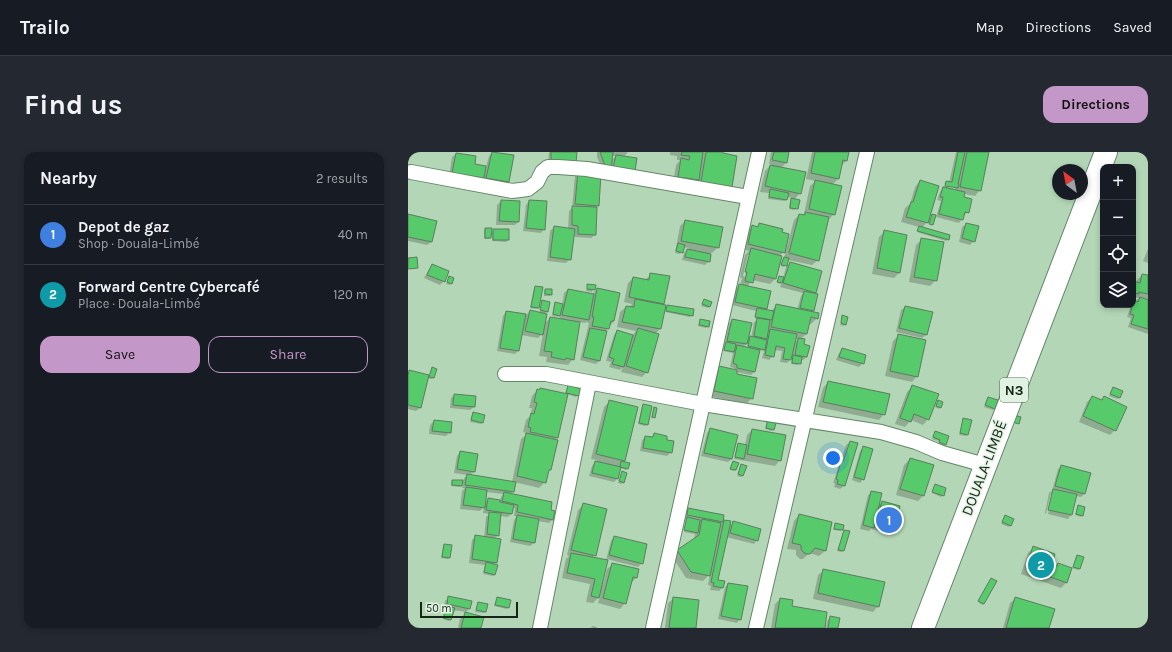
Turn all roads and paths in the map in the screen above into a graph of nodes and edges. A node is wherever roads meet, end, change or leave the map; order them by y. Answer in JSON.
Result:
{"nodes":[{"id":1,"x":759,"y":152,"type":"edge"},
{"id":2,"x":867,"y":152,"type":"edge"},
{"id":3,"x":1106,"y":152,"type":"edge"},
{"id":4,"x":411,"y":172,"type":"dead end"},
{"id":5,"x":748,"y":197,"type":"junction"},
{"id":6,"x":505,"y":374,"type":"dead end"},
{"id":7,"x":589,"y":383,"type":"junction"},
{"id":8,"x":703,"y":404,"type":"junction"},
{"id":9,"x":803,"y":420,"type":"junction"},
{"id":10,"x":985,"y":465,"type":"junction"},
{"id":11,"x":540,"y":628,"type":"edge"},
{"id":12,"x":654,"y":628,"type":"edge"},
{"id":13,"x":756,"y":628,"type":"edge"},
{"id":14,"x":923,"y":628,"type":"edge"}],
"edges":[{"from":1,"to":5,"type":"street"},
{"from":2,"to":9,"type":"street"},
{"from":3,"to":10,"type":"highway","name":"DOUALA-LIMBÉ","number":"N3"},
{"from":4,"to":5,"type":"street"},
{"from":5,"to":8,"type":"street"},
{"from":6,"to":7,"type":"street"},
{"from":7,"to":8,"type":"street"},
{"from":7,"to":11,"type":"street"},
{"from":8,"to":9,"type":"street"},
{"from":8,"to":12,"type":"street"},
{"from":9,"to":10,"type":"street"},
{"from":9,"to":13,"type":"street"},
{"from":10,"to":14,"type":"highway","name":"DOUALA-LIMBÉ","number":"N3"}]}
